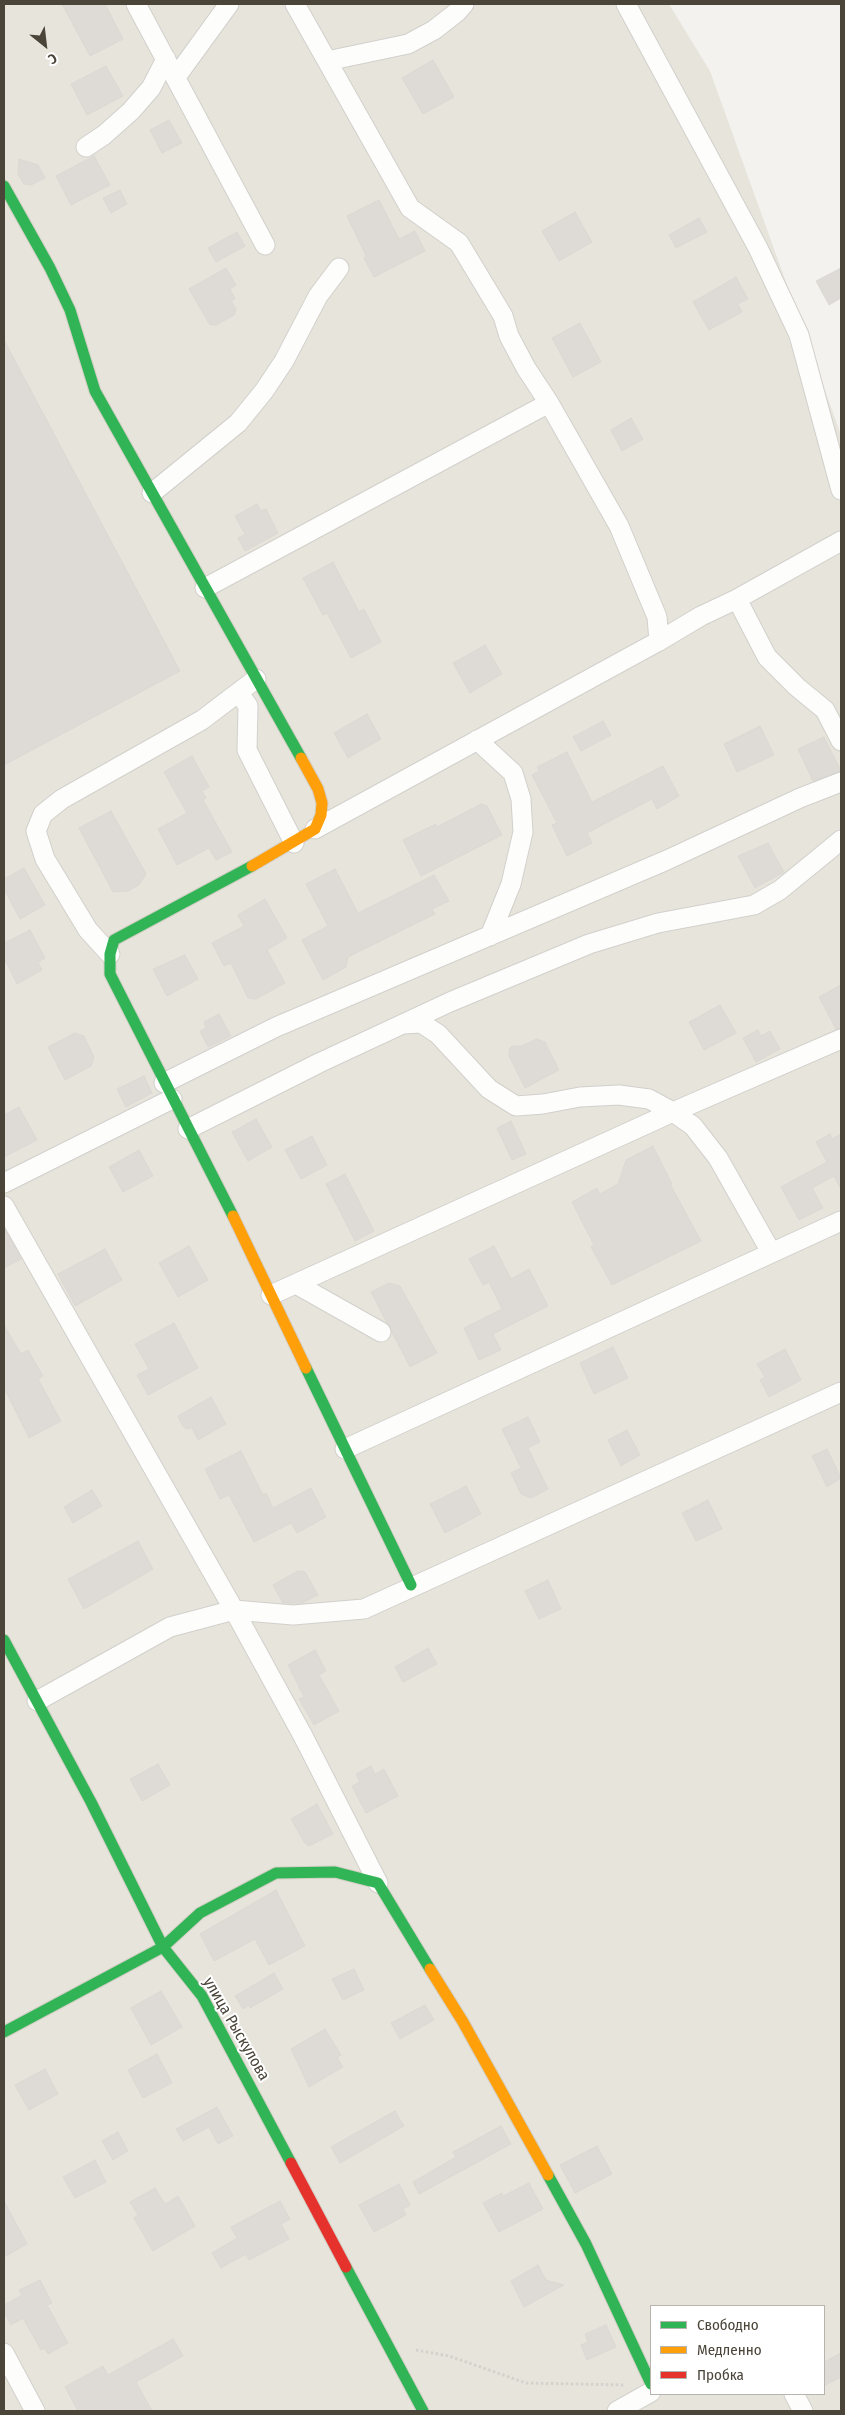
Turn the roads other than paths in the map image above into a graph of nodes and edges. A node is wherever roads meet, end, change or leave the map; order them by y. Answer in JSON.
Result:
{"nodes":[{"id":1,"x":136,"y":4,"type":"edge"},
{"id":2,"x":229,"y":4,"type":"edge"},
{"id":3,"x":295,"y":4,"type":"edge"},
{"id":4,"x":464,"y":4,"type":"edge"},
{"id":5,"x":626,"y":4,"type":"edge"},
{"id":6,"x":166,"y":59,"type":"junction"},
{"id":7,"x":327,"y":61,"type":"junction"},
{"id":8,"x":176,"y":77,"type":"junction"},
{"id":9,"x":86,"y":147,"type":"dead end"},
{"id":10,"x":4,"y":186,"type":"edge"},
{"id":11,"x":265,"y":245,"type":"dead end"},
{"id":12,"x":339,"y":268,"type":"dead end"},
{"id":13,"x":549,"y":403,"type":"junction"},
{"id":14,"x":841,"y":490,"type":"edge"},
{"id":15,"x":152,"y":492,"type":"junction"},
{"id":16,"x":841,"y":542,"type":"edge"},
{"id":17,"x":205,"y":588,"type":"junction"},
{"id":18,"x":737,"y":599,"type":"junction"},
{"id":19,"x":659,"y":641,"type":"junction"},
{"id":20,"x":256,"y":679,"type":"junction"},
{"id":21,"x":239,"y":693,"type":"junction"},
{"id":22,"x":477,"y":740,"type":"junction"},
{"id":23,"x":841,"y":741,"type":"edge"},
{"id":24,"x":841,"y":782,"type":"edge"},
{"id":25,"x":314,"y":829,"type":"junction"},
{"id":26,"x":294,"y":843,"type":"junction"},
{"id":27,"x":839,"y":844,"type":"edge"},
{"id":28,"x":490,"y":936,"type":"junction"},
{"id":29,"x":110,"y":954,"type":"junction"},
{"id":30,"x":404,"y":1024,"type":"junction"},
{"id":31,"x":841,"y":1038,"type":"edge"},
{"id":32,"x":168,"y":1091,"type":"junction"},
{"id":33,"x":674,"y":1112,"type":"junction"},
{"id":34,"x":188,"y":1129,"type":"junction"},
{"id":35,"x":4,"y":1183,"type":"edge"},
{"id":36,"x":4,"y":1206,"type":"edge"},
{"id":37,"x":841,"y":1221,"type":"edge"},
{"id":38,"x":771,"y":1252,"type":"junction"},
{"id":39,"x":296,"y":1284,"type":"junction"},
{"id":40,"x":271,"y":1295,"type":"junction"},
{"id":41,"x":381,"y":1332,"type":"dead end"},
{"id":42,"x":841,"y":1392,"type":"edge"},
{"id":43,"x":346,"y":1449,"type":"junction"},
{"id":44,"x":412,"y":1585,"type":"junction"},
{"id":45,"x":234,"y":1610,"type":"junction"},
{"id":46,"x":4,"y":1640,"type":"edge"},
{"id":47,"x":37,"y":1701,"type":"junction"},
{"id":48,"x":378,"y":1883,"type":"junction"},
{"id":49,"x":163,"y":1947,"type":"junction"},
{"id":50,"x":4,"y":2032,"type":"edge"},
{"id":51,"x":4,"y":2353,"type":"edge"},
{"id":52,"x":650,"y":2382,"type":"edge"},
{"id":53,"x":650,"y":2393,"type":"edge"},
{"id":54,"x":795,"y":2395,"type":"edge"},
{"id":55,"x":34,"y":2411,"type":"edge"},
{"id":56,"x":423,"y":2411,"type":"edge"},
{"id":57,"x":617,"y":2411,"type":"edge"},
{"id":58,"x":803,"y":2411,"type":"edge"}],
"edges":[{"from":1,"to":6,"type":"street"},
{"from":2,"to":8,"type":"street"},
{"from":3,"to":7,"type":"street"},
{"from":4,"to":7,"type":"street"},
{"from":5,"to":14,"type":"street"},
{"from":6,"to":8,"type":"street"},
{"from":6,"to":9,"type":"street"},
{"from":7,"to":13,"type":"street"},
{"from":8,"to":11,"type":"street"},
{"from":10,"to":15,"type":"street"},
{"from":12,"to":15,"type":"street"},
{"from":13,"to":17,"type":"street"},
{"from":13,"to":19,"type":"street"},
{"from":15,"to":17,"type":"street"},
{"from":16,"to":18,"type":"street"},
{"from":17,"to":20,"type":"street"},
{"from":18,"to":19,"type":"street"},
{"from":18,"to":23,"type":"street"},
{"from":19,"to":22,"type":"street"},
{"from":20,"to":21,"type":"street"},
{"from":20,"to":25,"type":"street"},
{"from":21,"to":26,"type":"street"},
{"from":21,"to":29,"type":"street"},
{"from":22,"to":25,"type":"street"},
{"from":22,"to":28,"type":"street"},
{"from":24,"to":28,"type":"street"},
{"from":25,"to":26,"type":"street"},
{"from":26,"to":29,"type":"street"},
{"from":27,"to":30,"type":"street"},
{"from":28,"to":32,"type":"street"},
{"from":29,"to":32,"type":"street"},
{"from":30,"to":33,"type":"street"},
{"from":30,"to":34,"type":"street"},
{"from":31,"to":33,"type":"street"},
{"from":32,"to":34,"type":"street"},
{"from":32,"to":35,"type":"street"},
{"from":33,"to":38,"type":"street"},
{"from":33,"to":39,"type":"street"},
{"from":34,"to":40,"type":"street"},
{"from":36,"to":45,"type":"street"},
{"from":37,"to":38,"type":"street"},
{"from":38,"to":43,"type":"street"},
{"from":39,"to":40,"type":"street"},
{"from":39,"to":41,"type":"street"},
{"from":40,"to":43,"type":"street"},
{"from":42,"to":44,"type":"street"},
{"from":43,"to":44,"type":"street"},
{"from":44,"to":45,"type":"street"},
{"from":45,"to":47,"type":"street"},
{"from":45,"to":48,"type":"street"},
{"from":46,"to":47,"type":"street","name":"улица Рыскулова"},
{"from":47,"to":49,"type":"street","name":"улица Рыскулова"},
{"from":48,"to":49,"type":"street"},
{"from":48,"to":52,"type":"street"},
{"from":49,"to":50,"type":"street"},
{"from":49,"to":56,"type":"street","name":"улица Рыскулова"},
{"from":51,"to":55,"type":"street"},
{"from":53,"to":57,"type":"street"},
{"from":54,"to":58,"type":"street"}]}
